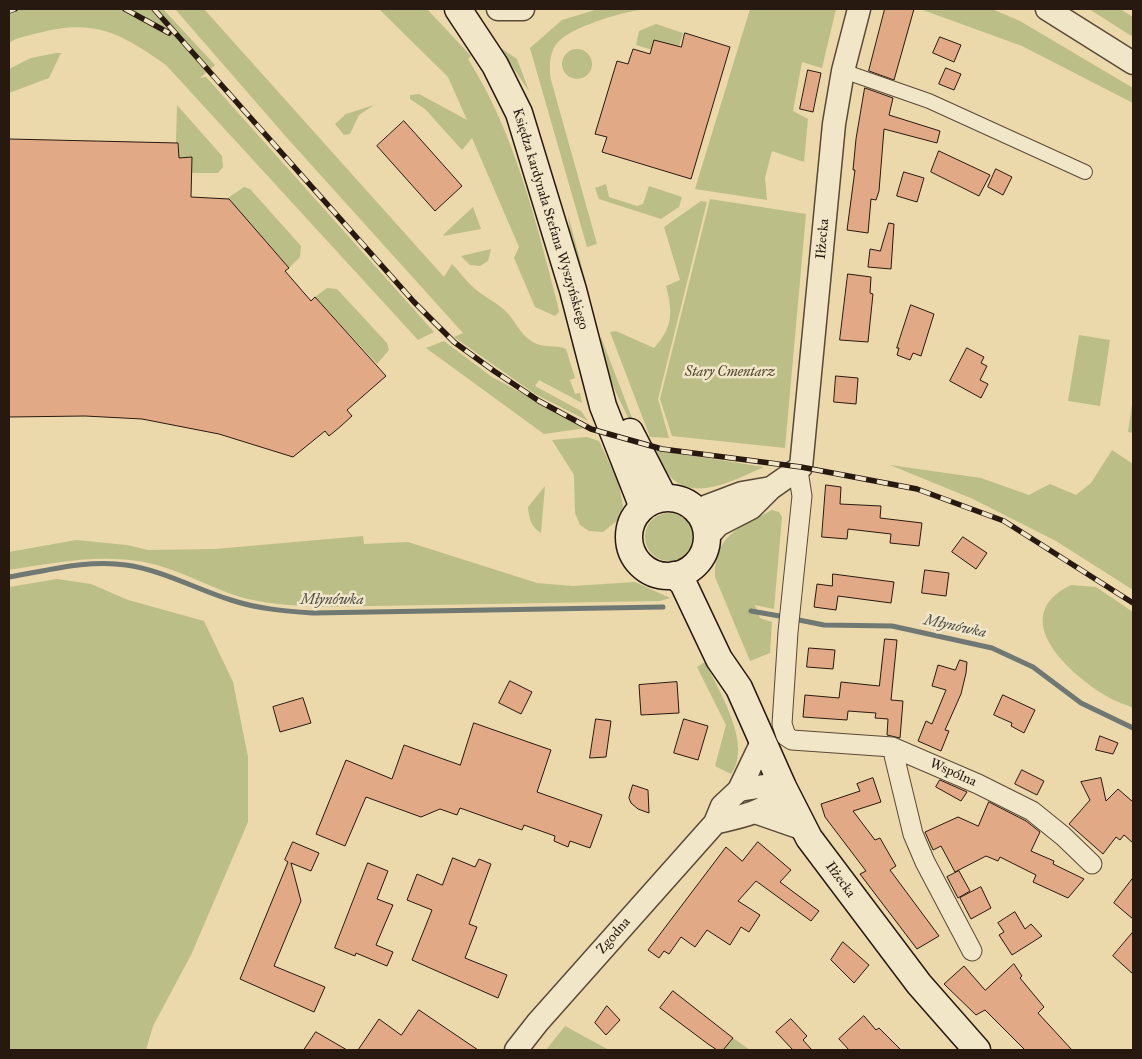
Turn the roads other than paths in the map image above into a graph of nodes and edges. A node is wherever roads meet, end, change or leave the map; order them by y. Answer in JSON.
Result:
{"nodes":[{"id":1,"x":458,"y":9,"type":"edge"},
{"id":2,"x":498,"y":9,"type":"edge"},
{"id":3,"x":523,"y":9,"type":"edge"},
{"id":4,"x":859,"y":9,"type":"edge"},
{"id":5,"x":1047,"y":9,"type":"edge"},
{"id":6,"x":1133,"y":63,"type":"edge"},
{"id":7,"x":843,"y":71,"type":"junction"},
{"id":8,"x":1085,"y":172,"type":"dead end"},
{"id":9,"x":798,"y":471,"type":"junction"},
{"id":10,"x":771,"y":488,"type":"junction"},
{"id":11,"x":652,"y":503,"type":"junction"},
{"id":12,"x":697,"y":510,"type":"junction"},
{"id":13,"x":708,"y":536,"type":"junction"},
{"id":14,"x":700,"y":561,"type":"junction"},
{"id":15,"x":674,"y":575,"type":"junction"},
{"id":16,"x":739,"y":688,"type":"junction"},
{"id":17,"x":792,"y":740,"type":"joint"},
{"id":18,"x":762,"y":742,"type":"junction"},
{"id":19,"x":892,"y":747,"type":"junction"},
{"id":20,"x":782,"y":787,"type":"junction"},
{"id":21,"x":739,"y":790,"type":"junction"},
{"id":22,"x":755,"y":812,"type":"junction"},
{"id":23,"x":715,"y":823,"type":"junction"},
{"id":24,"x":804,"y":829,"type":"junction"},
{"id":25,"x":1092,"y":864,"type":"dead end"},
{"id":26,"x":972,"y":951,"type":"dead end"},
{"id":27,"x":516,"y":1050,"type":"edge"},
{"id":28,"x":977,"y":1050,"type":"edge"}],
"edges":[{"from":1,"to":11,"type":"main road","name":"Księdza kardynała Stefana Wyszyńskiego"},
{"from":2,"to":3,"type":"street"},
{"from":4,"to":7,"type":"street","name":"Iłżecka"},
{"from":5,"to":6,"type":"street"},
{"from":7,"to":8,"type":"street"},
{"from":7,"to":9,"type":"street","name":"Iłżecka"},
{"from":9,"to":10,"type":"street"},
{"from":9,"to":17,"type":"street","name":"Iłżecka"},
{"from":10,"to":12,"type":"street"},
{"from":10,"to":13,"type":"street"},
{"from":11,"to":12,"type":"main road"},
{"from":11,"to":15,"type":"main road"},
{"from":12,"to":13,"type":"main road"},
{"from":13,"to":14,"type":"main road"},
{"from":14,"to":15,"type":"main road"},
{"from":14,"to":16,"type":"main road","name":"Iłżecka"},
{"from":15,"to":16,"type":"main road","name":"Iłżecka"},
{"from":16,"to":18,"type":"main road","name":"Iłżecka"},
{"from":17,"to":19,"type":"street","name":"Wspólna"},
{"from":18,"to":20,"type":"main road","name":"Iłżecka"},
{"from":18,"to":21,"type":"street","name":"Zgodna"},
{"from":19,"to":25,"type":"street","name":"Wspólna"},
{"from":19,"to":26,"type":"street"},
{"from":20,"to":21,"type":"street"},
{"from":20,"to":22,"type":"street"},
{"from":20,"to":24,"type":"main road","name":"Iłżecka"},
{"from":21,"to":23,"type":"street","name":"Zgodna"},
{"from":22,"to":23,"type":"street"},
{"from":22,"to":24,"type":"street"},
{"from":23,"to":27,"type":"street","name":"Zgodna"},
{"from":24,"to":28,"type":"main road","name":"Iłżecka"}]}
